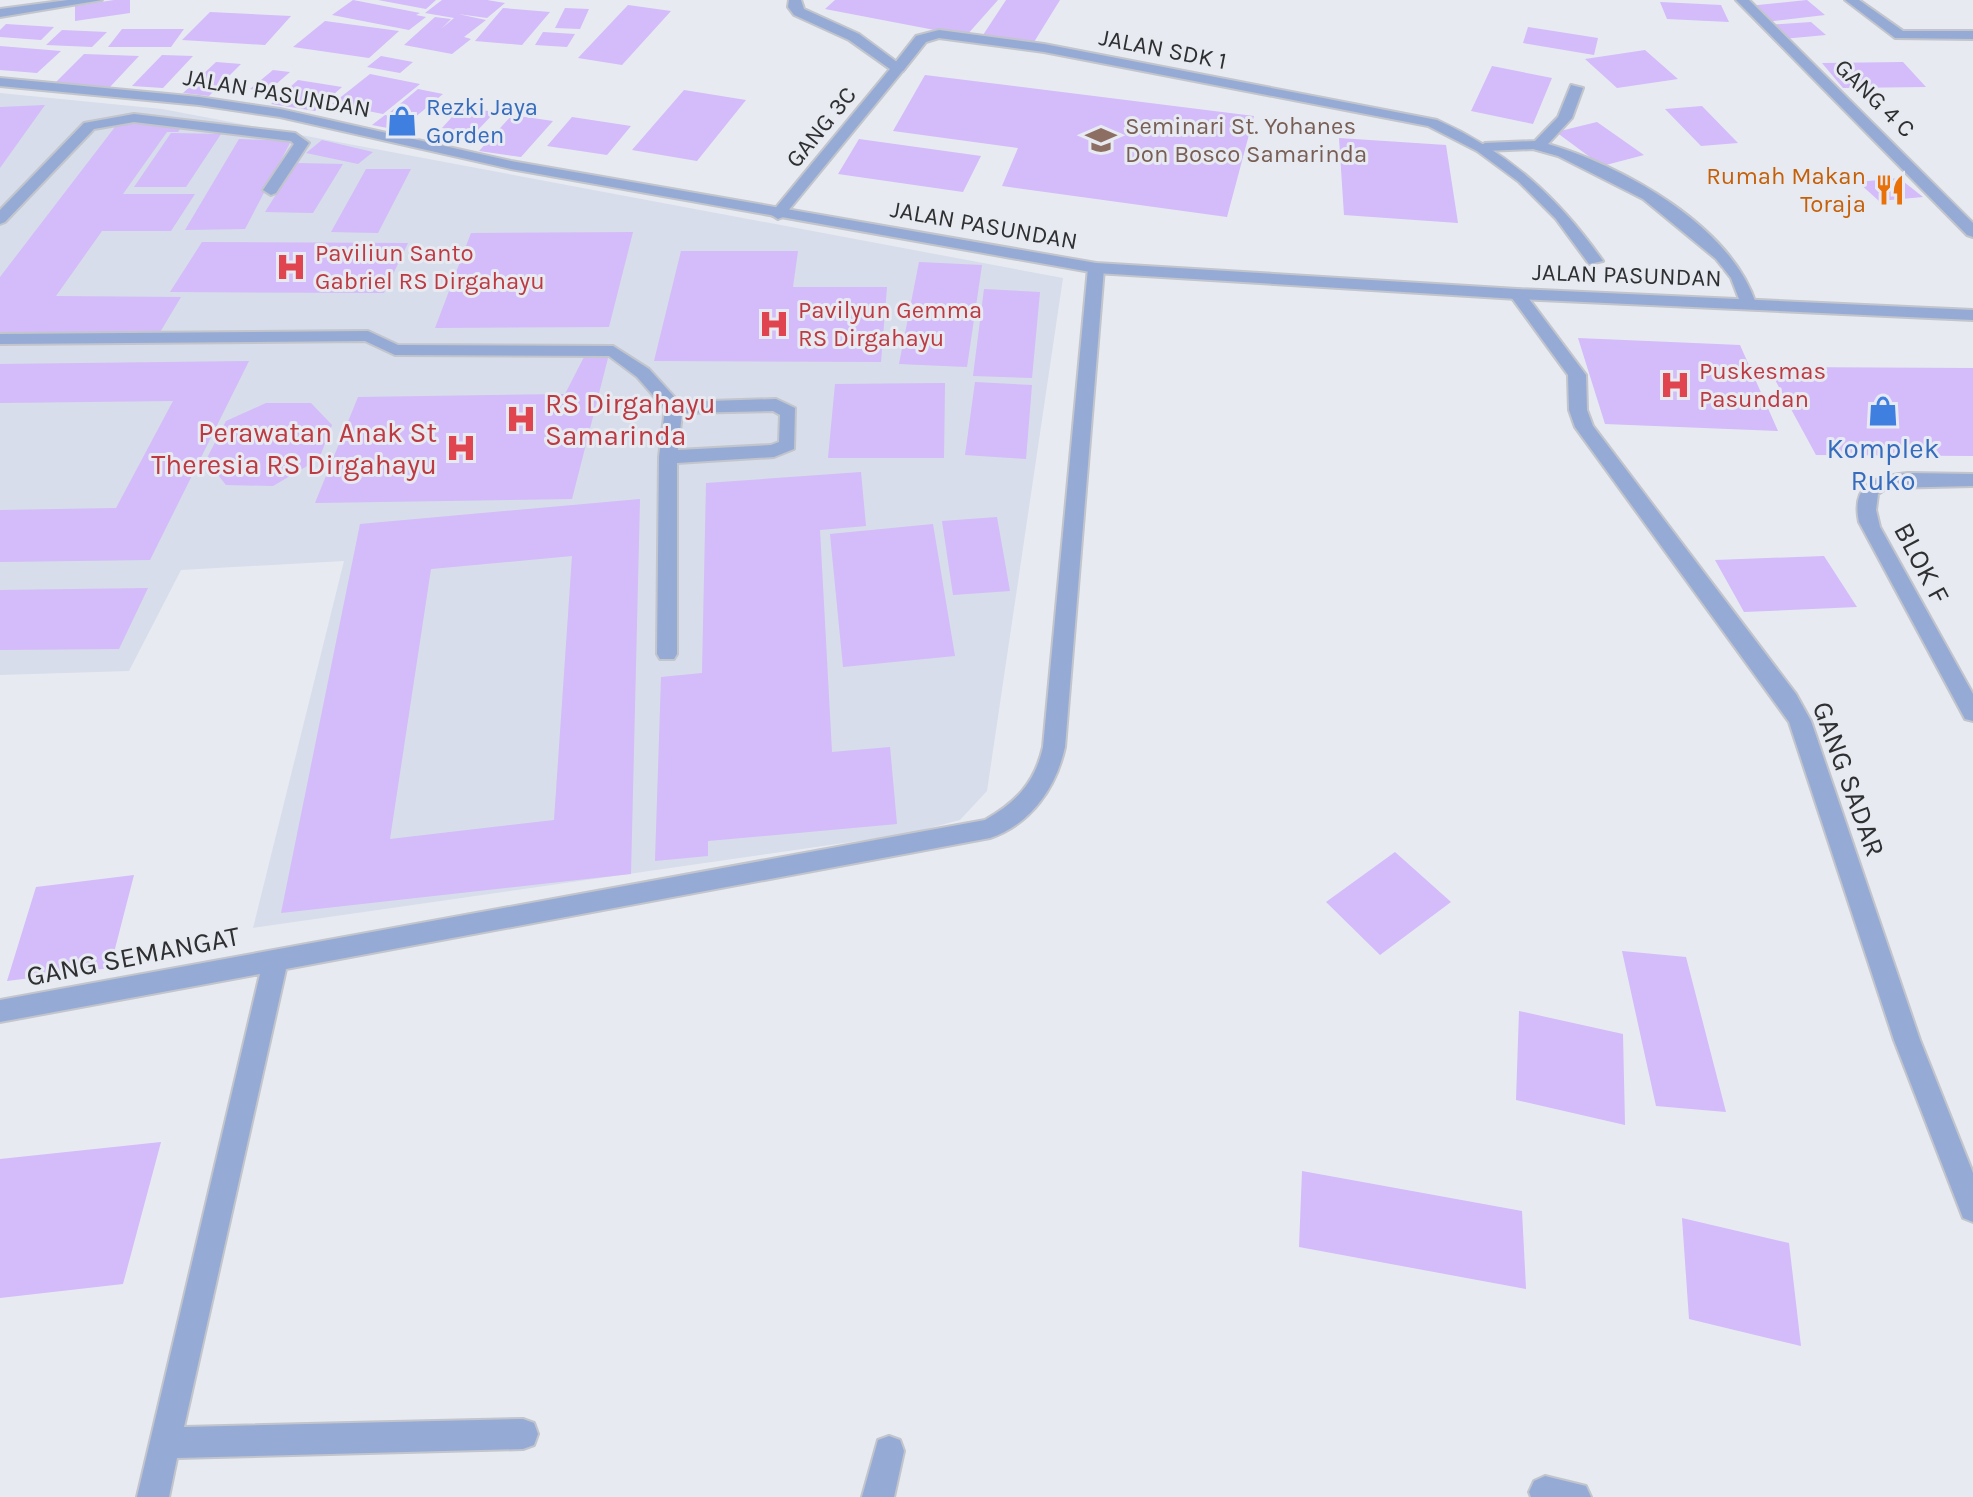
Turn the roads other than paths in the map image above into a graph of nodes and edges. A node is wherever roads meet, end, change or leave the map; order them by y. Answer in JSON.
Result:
{"nodes":[{"id":1,"x":96,"y":0,"type":"edge"},
{"id":2,"x":795,"y":0,"type":"edge"},
{"id":3,"x":1742,"y":0,"type":"edge"},
{"id":4,"x":1851,"y":0,"type":"edge"},
{"id":5,"x":0,"y":13,"type":"edge"},
{"id":6,"x":1973,"y":35,"type":"edge"},
{"id":7,"x":898,"y":68,"type":"junction"},
{"id":8,"x":0,"y":82,"type":"edge"},
{"id":9,"x":1576,"y":88,"type":"dead end"},
{"id":10,"x":1538,"y":146,"type":"junction"},
{"id":11,"x":1485,"y":147,"type":"junction"},
{"id":12,"x":271,"y":190,"type":"dead end"},
{"id":13,"x":778,"y":214,"type":"junction"},
{"id":14,"x":0,"y":219,"type":"edge"},
{"id":15,"x":1973,"y":232,"type":"edge"},
{"id":16,"x":1595,"y":261,"type":"dead end"},
{"id":17,"x":1096,"y":268,"type":"junction"},
{"id":18,"x":1517,"y":294,"type":"junction"},
{"id":19,"x":1748,"y":304,"type":"junction"},
{"id":20,"x":1973,"y":315,"type":"edge"},
{"id":21,"x":0,"y":339,"type":"edge"},
{"id":22,"x":674,"y":408,"type":"junction"},
{"id":23,"x":668,"y":457,"type":"junction"},
{"id":24,"x":1973,"y":480,"type":"edge"},
{"id":25,"x":667,"y":654,"type":"dead end"},
{"id":26,"x":1970,"y":704,"type":"edge"},
{"id":27,"x":276,"y":959,"type":"junction"},
{"id":28,"x":0,"y":1011,"type":"edge"},
{"id":29,"x":1973,"y":1208,"type":"edge"},
{"id":30,"x":523,"y":1434,"type":"dead end"},
{"id":31,"x":166,"y":1443,"type":"junction"},
{"id":32,"x":889,"y":1451,"type":"dead end"},
{"id":33,"x":153,"y":1497,"type":"edge"},
{"id":34,"x":878,"y":1497,"type":"edge"}],
"edges":[{"from":1,"to":5,"type":"street"},
{"from":2,"to":7,"type":"street"},
{"from":3,"to":15,"type":"street","name":"GANG 4 C"},
{"from":4,"to":6,"type":"street"},
{"from":7,"to":11,"type":"street","name":"JALAN SDK 1"},
{"from":7,"to":13,"type":"street","name":"GANG 3C"},
{"from":8,"to":13,"type":"street","name":"JALAN PASUNDAN"},
{"from":9,"to":10,"type":"street"},
{"from":10,"to":11,"type":"street"},
{"from":10,"to":19,"type":"street"},
{"from":11,"to":16,"type":"street"},
{"from":12,"to":14,"type":"street"},
{"from":13,"to":17,"type":"street","name":"JALAN PASUNDAN"},
{"from":17,"to":18,"type":"street","name":"JALAN PASUNDAN"},
{"from":17,"to":27,"type":"street","name":"GANG SEMANGAT"},
{"from":18,"to":19,"type":"street","name":"JALAN PASUNDAN"},
{"from":18,"to":29,"type":"street","name":"GANG SADAR"},
{"from":19,"to":20,"type":"street","name":"JALAN PASUNDAN"},
{"from":21,"to":22,"type":"street"},
{"from":22,"to":23,"type":"street"},
{"from":22,"to":23,"type":"street"},
{"from":23,"to":25,"type":"street"},
{"from":24,"to":26,"type":"street","name":"BLOK F"},
{"from":27,"to":28,"type":"street","name":"GANG SEMANGAT"},
{"from":27,"to":31,"type":"street"},
{"from":30,"to":31,"type":"street"},
{"from":31,"to":33,"type":"street"},
{"from":32,"to":34,"type":"street"}]}
